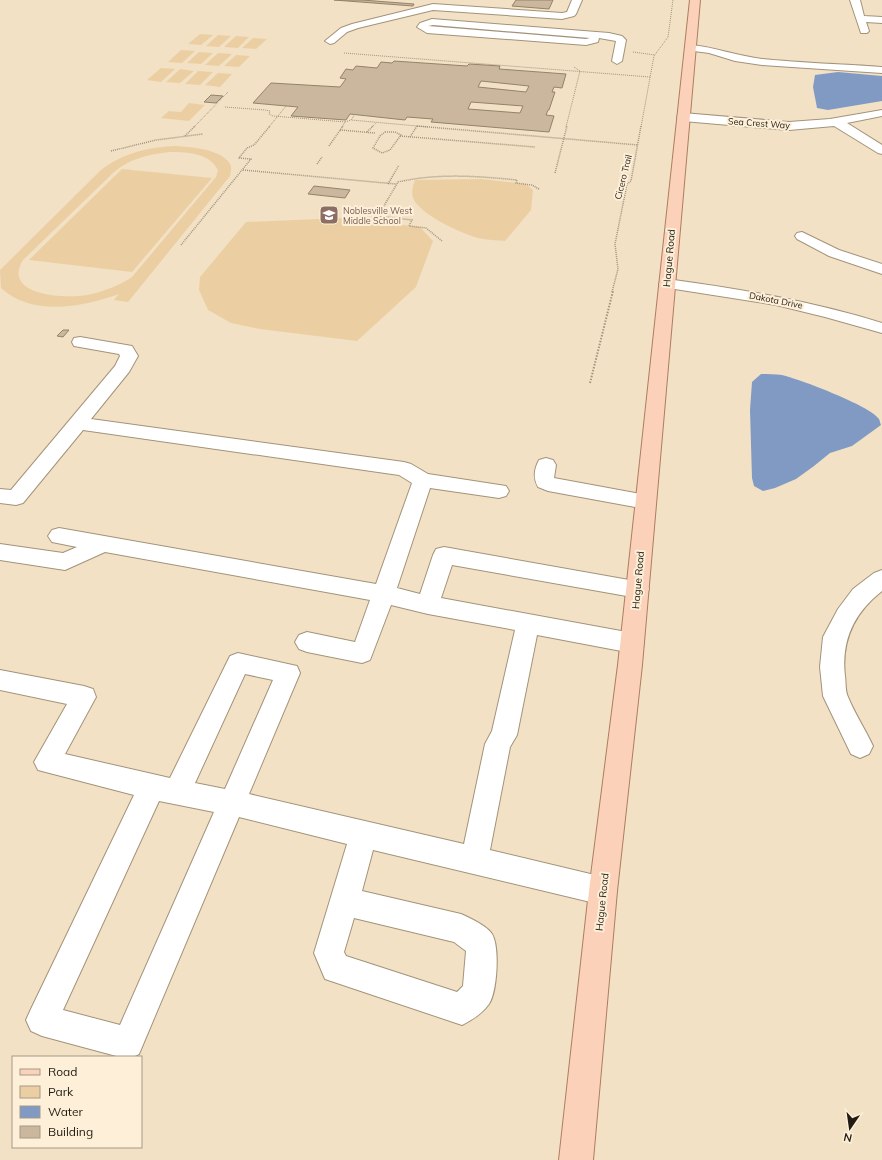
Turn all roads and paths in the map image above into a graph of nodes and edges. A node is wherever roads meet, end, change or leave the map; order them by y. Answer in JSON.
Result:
{"nodes":[{"id":1,"x":578,"y":0,"type":"edge"},
{"id":2,"x":673,"y":0,"type":"edge"},
{"id":3,"x":695,"y":0,"type":"edge"},
{"id":4,"x":855,"y":0,"type":"edge"},
{"id":5,"x":432,"y":4,"type":"edge"},
{"id":6,"x":861,"y":19,"type":"junction"},
{"id":7,"x":882,"y":20,"type":"edge"},
{"id":8,"x":864,"y":31,"type":"dead end"},
{"id":9,"x":595,"y":35,"type":"junction"},
{"id":10,"x":330,"y":41,"type":"dead end"},
{"id":11,"x":700,"y":49,"type":"junction"},
{"id":12,"x":344,"y":53,"type":"dead end"},
{"id":13,"x":617,"y":62,"type":"dead end"},
{"id":14,"x":574,"y":67,"type":"dead end"},
{"id":15,"x":882,"y":70,"type":"edge"},
{"id":16,"x":580,"y":71,"type":"junction"},
{"id":17,"x":650,"y":77,"type":"junction"},
{"id":18,"x":228,"y":92,"type":"dead end"},
{"id":19,"x":286,"y":106,"type":"dead end"},
{"id":20,"x":224,"y":107,"type":"dead end"},
{"id":21,"x":882,"y":113,"type":"edge"},
{"id":22,"x":355,"y":114,"type":"dead end"},
{"id":23,"x":278,"y":116,"type":"junction"},
{"id":24,"x":683,"y":117,"type":"junction"},
{"id":25,"x":351,"y":120,"type":"junction"},
{"id":26,"x":345,"y":122,"type":"junction"},
{"id":27,"x":376,"y":122,"type":"junction"},
{"id":28,"x":836,"y":122,"type":"junction"},
{"id":29,"x":417,"y":126,"type":"junction"},
{"id":30,"x":340,"y":130,"type":"junction"},
{"id":31,"x":367,"y":132,"type":"junction"},
{"id":32,"x":375,"y":133,"type":"dead end"},
{"id":33,"x":203,"y":134,"type":"dead end"},
{"id":34,"x":184,"y":136,"type":"junction"},
{"id":35,"x":400,"y":136,"type":"junction"},
{"id":36,"x":410,"y":137,"type":"junction"},
{"id":37,"x":563,"y":138,"type":"junction"},
{"id":38,"x":638,"y":145,"type":"junction"},
{"id":39,"x":329,"y":146,"type":"dead end"},
{"id":40,"x":535,"y":147,"type":"dead end"},
{"id":41,"x":882,"y":150,"type":"edge"},
{"id":42,"x":111,"y":151,"type":"dead end"},
{"id":43,"x":322,"y":157,"type":"dead end"},
{"id":44,"x":317,"y":164,"type":"dead end"},
{"id":45,"x":400,"y":165,"type":"dead end"},
{"id":46,"x":243,"y":170,"type":"junction"},
{"id":47,"x":555,"y":174,"type":"dead end"},
{"id":48,"x":388,"y":184,"type":"junction"},
{"id":49,"x":396,"y":184,"type":"junction"},
{"id":50,"x":539,"y":189,"type":"dead end"},
{"id":51,"x":802,"y":236,"type":"dead end"},
{"id":52,"x":442,"y":241,"type":"dead end"},
{"id":53,"x":181,"y":245,"type":"dead end"},
{"id":54,"x":882,"y":269,"type":"edge"},
{"id":55,"x":667,"y":284,"type":"junction"},
{"id":56,"x":722,"y":291,"type":"junction"},
{"id":57,"x":882,"y":328,"type":"edge"},
{"id":58,"x":882,"y":341,"type":"edge"},
{"id":59,"x":80,"y":342,"type":"dead end"},
{"id":60,"x":590,"y":383,"type":"dead end"},
{"id":61,"x":78,"y":423,"type":"junction"},
{"id":62,"x":546,"y":465,"type":"dead end"},
{"id":63,"x":423,"y":480,"type":"junction"},
{"id":64,"x":499,"y":491,"type":"dead end"},
{"id":65,"x":0,"y":496,"type":"edge"},
{"id":66,"x":646,"y":502,"type":"junction"},
{"id":67,"x":59,"y":536,"type":"dead end"},
{"id":68,"x":102,"y":544,"type":"junction"},
{"id":69,"x":0,"y":552,"type":"edge"},
{"id":70,"x":882,"y":579,"type":"edge"},
{"id":71,"x":638,"y":589,"type":"junction"},
{"id":72,"x":384,"y":594,"type":"junction"},
{"id":73,"x":428,"y":605,"type":"junction"},
{"id":74,"x":528,"y":623,"type":"junction"},
{"id":75,"x":307,"y":642,"type":"dead end"},
{"id":76,"x":632,"y":643,"type":"junction"},
{"id":77,"x":0,"y":680,"type":"edge"},
{"id":78,"x":860,"y":746,"type":"dead end"},
{"id":79,"x":165,"y":789,"type":"junction"},
{"id":80,"x":233,"y":803,"type":"junction"},
{"id":81,"x":364,"y":834,"type":"junction"},
{"id":82,"x":474,"y":861,"type":"junction"},
{"id":83,"x":603,"y":891,"type":"junction"},
{"id":84,"x":344,"y":901,"type":"junction"},
{"id":85,"x":576,"y":1160,"type":"edge"}],
"edges":[{"from":1,"to":5,"type":"street"},
{"from":2,"to":17,"type":"path","name":"Cicero Trail"},
{"from":3,"to":11,"type":"main road","name":"Hague Road"},
{"from":4,"to":6,"type":"street"},
{"from":5,"to":10,"type":"street"},
{"from":6,"to":7,"type":"street"},
{"from":6,"to":8,"type":"street"},
{"from":9,"to":9,"type":"street"},
{"from":9,"to":13,"type":"street"},
{"from":11,"to":15,"type":"street"},
{"from":11,"to":24,"type":"main road","name":"Hague Road"},
{"from":12,"to":16,"type":"path"},
{"from":14,"to":16,"type":"path"},
{"from":16,"to":17,"type":"path"},
{"from":16,"to":37,"type":"path"},
{"from":17,"to":38,"type":"path","name":"Cicero Trail"},
{"from":18,"to":34,"type":"path"},
{"from":19,"to":23,"type":"path"},
{"from":20,"to":23,"type":"path"},
{"from":21,"to":28,"type":"street","name":"Sea Crest Way"},
{"from":22,"to":25,"type":"path"},
{"from":23,"to":26,"type":"path"},
{"from":23,"to":46,"type":"path"},
{"from":24,"to":28,"type":"street","name":"Sea Crest Way"},
{"from":24,"to":55,"type":"main road","name":"Hague Road"},
{"from":25,"to":26,"type":"path"},
{"from":25,"to":27,"type":"path"},
{"from":26,"to":30,"type":"path"},
{"from":27,"to":29,"type":"path"},
{"from":27,"to":31,"type":"path"},
{"from":28,"to":41,"type":"street"},
{"from":29,"to":36,"type":"path"},
{"from":29,"to":37,"type":"path"},
{"from":30,"to":31,"type":"path"},
{"from":30,"to":39,"type":"path"},
{"from":31,"to":32,"type":"path"},
{"from":33,"to":34,"type":"path"},
{"from":34,"to":42,"type":"path"},
{"from":35,"to":35,"type":"path"},
{"from":35,"to":36,"type":"path"},
{"from":36,"to":40,"type":"path"},
{"from":37,"to":38,"type":"path"},
{"from":37,"to":47,"type":"path"},
{"from":38,"to":60,"type":"path","name":"Cicero Trail"},
{"from":43,"to":44,"type":"path"},
{"from":45,"to":48,"type":"path"},
{"from":46,"to":48,"type":"path"},
{"from":46,"to":53,"type":"path"},
{"from":48,"to":49,"type":"path"},
{"from":49,"to":50,"type":"path"},
{"from":49,"to":52,"type":"path"},
{"from":51,"to":54,"type":"street"},
{"from":55,"to":56,"type":"street","name":"Dakota Drive"},
{"from":55,"to":66,"type":"main road","name":"Hague Road"},
{"from":56,"to":57,"type":"street","name":"Dakota Drive"},
{"from":56,"to":58,"type":"street"},
{"from":59,"to":61,"type":"street"},
{"from":61,"to":63,"type":"street"},
{"from":61,"to":65,"type":"street"},
{"from":62,"to":66,"type":"street"},
{"from":63,"to":64,"type":"street"},
{"from":63,"to":72,"type":"street"},
{"from":66,"to":71,"type":"main road","name":"Hague Road"},
{"from":67,"to":68,"type":"street"},
{"from":68,"to":69,"type":"street"},
{"from":68,"to":72,"type":"street"},
{"from":70,"to":78,"type":"street"},
{"from":71,"to":73,"type":"street"},
{"from":71,"to":76,"type":"main road","name":"Hague Road"},
{"from":72,"to":73,"type":"street"},
{"from":72,"to":75,"type":"street"},
{"from":73,"to":74,"type":"street"},
{"from":74,"to":76,"type":"street"},
{"from":74,"to":82,"type":"street"},
{"from":76,"to":83,"type":"main road","name":"Hague Road"},
{"from":77,"to":79,"type":"street"},
{"from":79,"to":80,"type":"street"},
{"from":79,"to":80,"type":"street"},
{"from":79,"to":80,"type":"street"},
{"from":80,"to":81,"type":"street"},
{"from":81,"to":82,"type":"street"},
{"from":81,"to":84,"type":"street"},
{"from":82,"to":83,"type":"street"},
{"from":83,"to":85,"type":"main road","name":"Hague Road"},
{"from":84,"to":84,"type":"street"}]}
